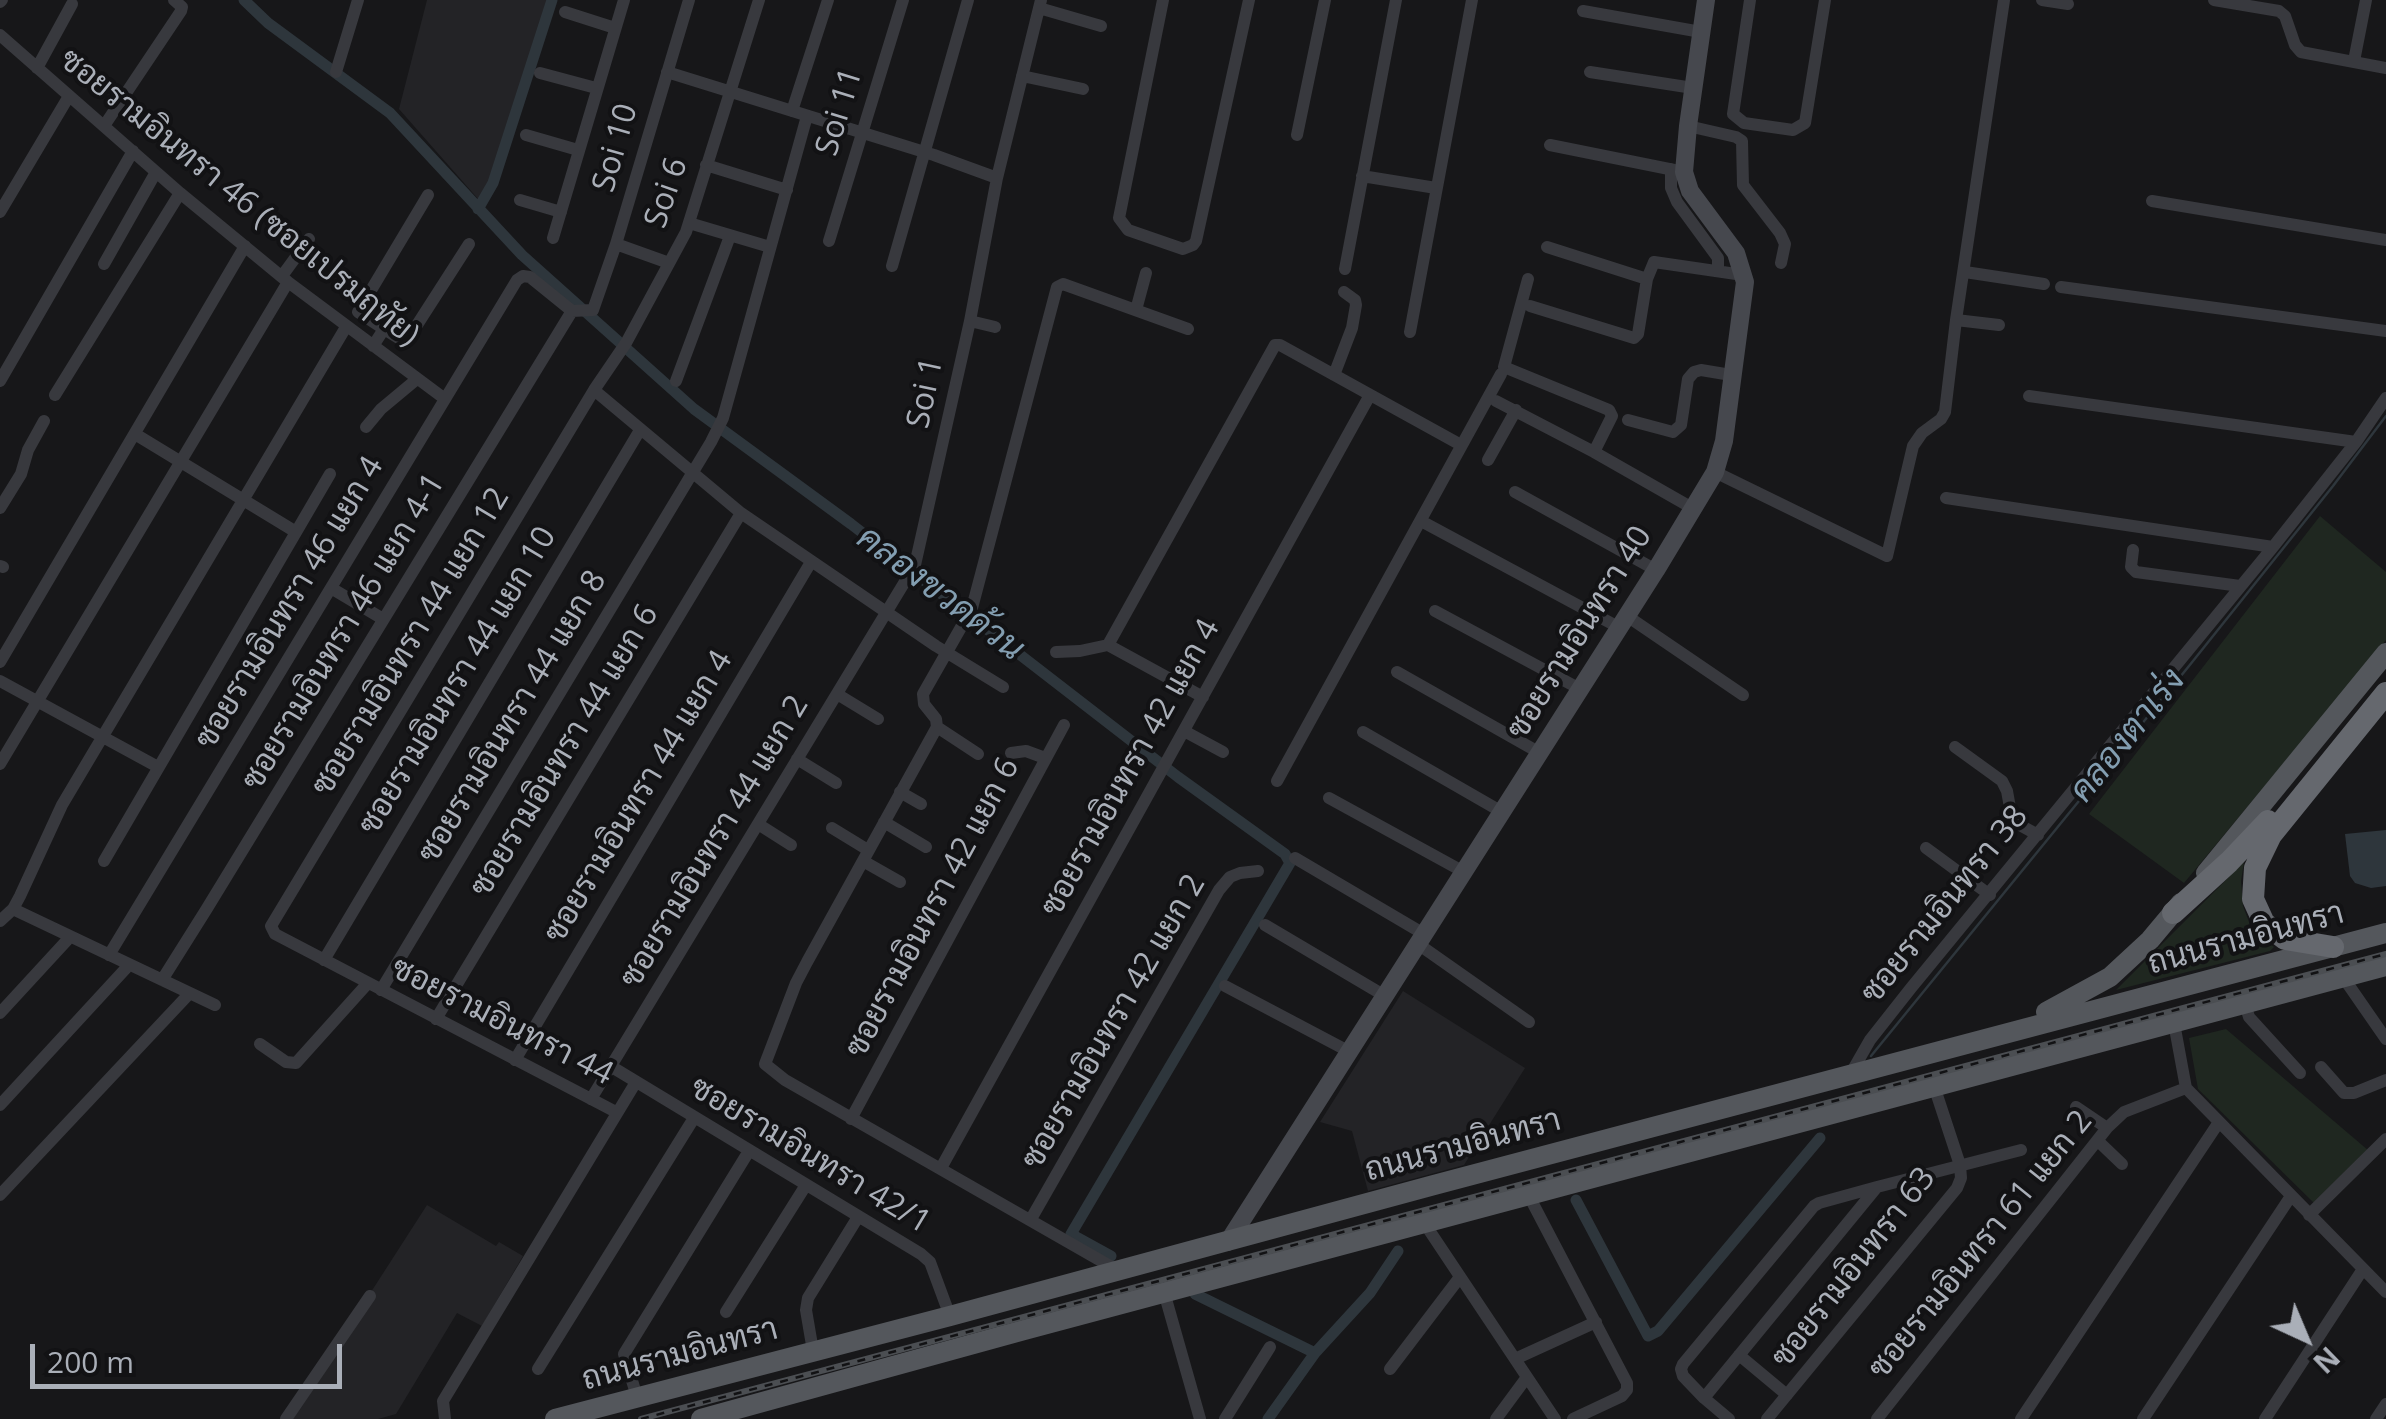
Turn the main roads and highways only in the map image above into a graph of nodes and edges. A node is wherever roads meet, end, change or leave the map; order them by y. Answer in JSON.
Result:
{"nodes":[{"id":1,"x":2386,"y":653,"type":"edge"},
{"id":2,"x":2379,"y":682,"type":"edge"},
{"id":3,"x":2172,"y":914,"type":"joint"},
{"id":4,"x":2386,"y":933,"type":"edge"},
{"id":5,"x":2333,"y":946,"type":"junction"},
{"id":6,"x":2386,"y":966,"type":"edge"},
{"id":7,"x":2195,"y":983,"type":"junction"},
{"id":8,"x":2203,"y":1015,"type":"junction"},
{"id":9,"x":1984,"y":1038,"type":"junction"},
{"id":10,"x":1228,"y":1242,"type":"junction"},
{"id":11,"x":1221,"y":1277,"type":"junction"},
{"id":12,"x":555,"y":1419,"type":"edge"},
{"id":13,"x":702,"y":1419,"type":"edge"}],
"edges":[{"from":1,"to":2,"type":"main road"},
{"from":2,"to":3,"type":"highway"},
{"from":2,"to":5,"type":"highway"},
{"from":3,"to":9,"type":"main road"},
{"from":4,"to":5,"type":"main road","name":"ถนนรามอินทรา"},
{"from":5,"to":7,"type":"main road","name":"ถนนรามอินทรา"},
{"from":6,"to":8,"type":"main road","name":"ถนนรามอินทรา"},
{"from":7,"to":8,"type":"main road"},
{"from":7,"to":9,"type":"main road","name":"ถนนรามอินทรา"},
{"from":8,"to":11,"type":"main road","name":"ถนนรามอินทรา"},
{"from":9,"to":10,"type":"main road","name":"ถนนรามอินทรา"},
{"from":10,"to":11,"type":"main road"},
{"from":10,"to":12,"type":"main road","name":"ถนนรามอินทรา"},
{"from":11,"to":13,"type":"main road","name":"ถนนรามอินทรา"}]}
